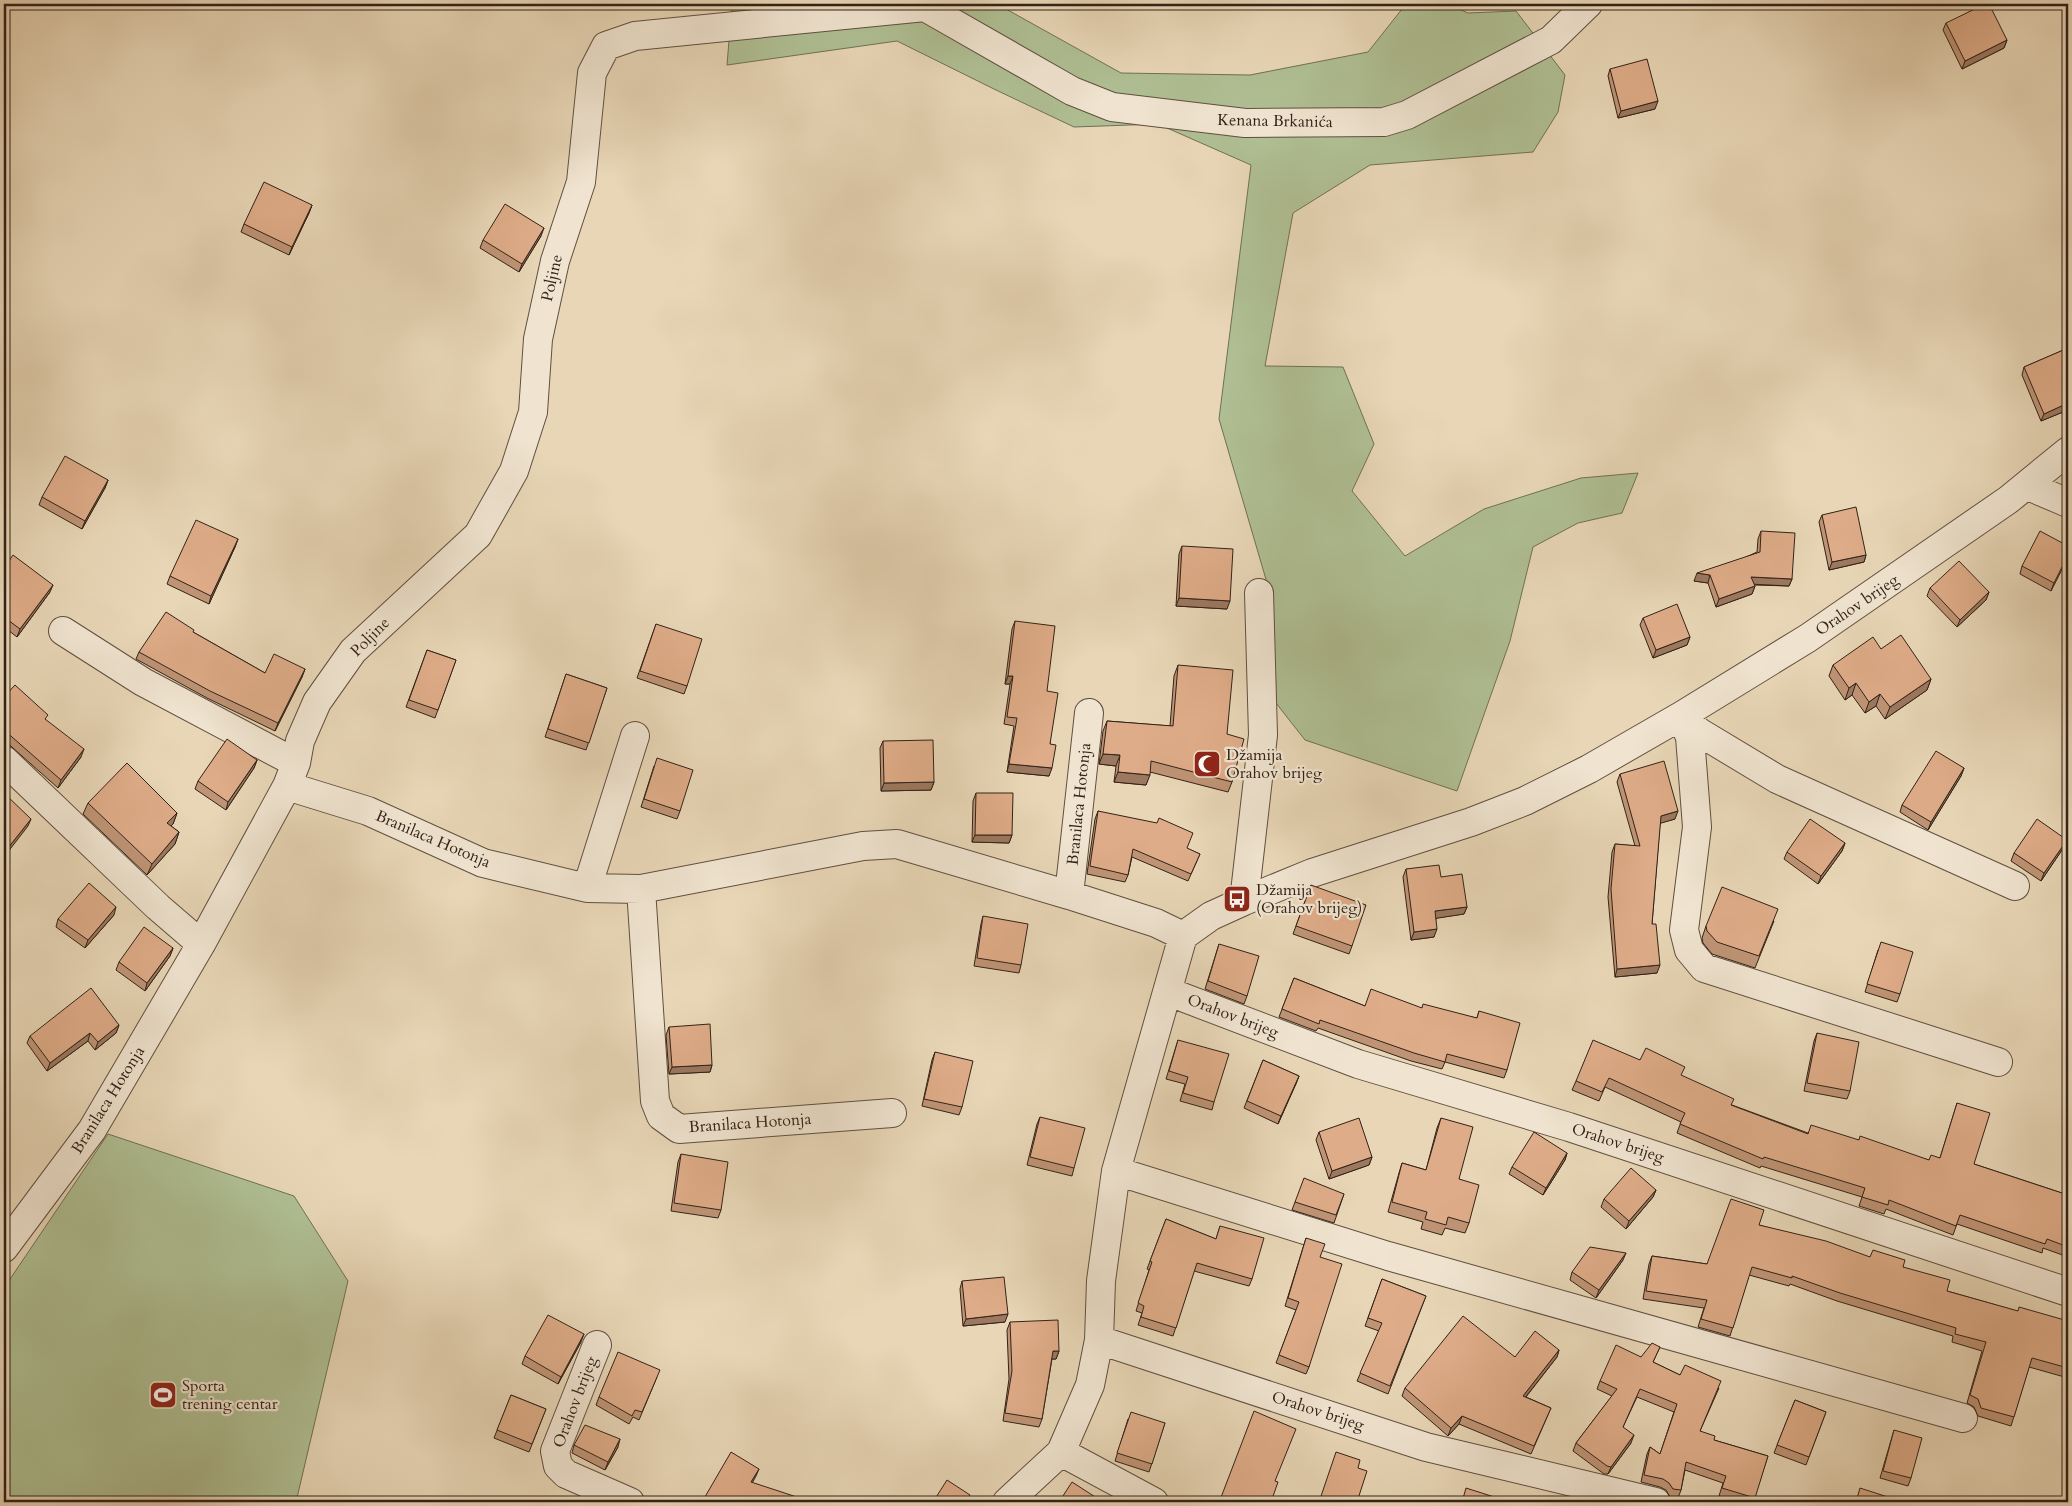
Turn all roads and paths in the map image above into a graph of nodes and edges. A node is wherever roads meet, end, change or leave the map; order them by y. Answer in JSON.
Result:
{"nodes":[{"id":1,"x":1588,"y":4,"type":"edge"},
{"id":2,"x":928,"y":6,"type":"edge"},
{"id":3,"x":2068,"y":451,"type":"edge"},
{"id":4,"x":2028,"y":486,"type":"junction"},
{"id":5,"x":2068,"y":503,"type":"edge"},
{"id":6,"x":1259,"y":593,"type":"dead end"},
{"id":7,"x":63,"y":631,"type":"dead end"},
{"id":8,"x":1089,"y":713,"type":"dead end"},
{"id":9,"x":1681,"y":716,"type":"junction"},
{"id":10,"x":635,"y":736,"type":"dead end"},
{"id":11,"x":4,"y":760,"type":"edge"},
{"id":12,"x":292,"y":774,"type":"junction"},
{"id":13,"x":2014,"y":886,"type":"dead end"},
{"id":14,"x":587,"y":888,"type":"junction"},
{"id":15,"x":641,"y":889,"type":"junction"},
{"id":16,"x":1069,"y":895,"type":"junction"},
{"id":17,"x":1244,"y":901,"type":"junction"},
{"id":18,"x":1183,"y":936,"type":"junction"},
{"id":19,"x":201,"y":944,"type":"junction"},
{"id":20,"x":1168,"y":992,"type":"junction"},
{"id":21,"x":1998,"y":1062,"type":"dead end"},
{"id":22,"x":892,"y":1113,"type":"dead end"},
{"id":23,"x":1116,"y":1171,"type":"junction"},
{"id":24,"x":4,"y":1248,"type":"edge"},
{"id":25,"x":2068,"y":1292,"type":"edge"},
{"id":26,"x":1099,"y":1340,"type":"junction"},
{"id":27,"x":597,"y":1346,"type":"dead end"},
{"id":28,"x":1963,"y":1418,"type":"dead end"},
{"id":29,"x":1061,"y":1452,"type":"junction"},
{"id":30,"x":630,"y":1502,"type":"edge"},
{"id":31,"x":1007,"y":1502,"type":"edge"},
{"id":32,"x":1154,"y":1502,"type":"edge"},
{"id":33,"x":1656,"y":1502,"type":"edge"}],
"edges":[{"from":1,"to":2,"type":"street","name":"Kenana Brkanića"},
{"from":2,"to":12,"type":"street","name":"Poljine"},
{"from":3,"to":4,"type":"street","name":"Orahov brijeg"},
{"from":4,"to":5,"type":"street"},
{"from":4,"to":9,"type":"street","name":"Orahov brijeg"},
{"from":6,"to":17,"type":"street"},
{"from":7,"to":12,"type":"street","name":"Branilaca Hotonja"},
{"from":8,"to":16,"type":"street","name":"Branilaca Hotonja"},
{"from":9,"to":13,"type":"street"},
{"from":9,"to":17,"type":"street","name":"Orahov brijeg"},
{"from":9,"to":21,"type":"street"},
{"from":10,"to":14,"type":"street"},
{"from":11,"to":19,"type":"street"},
{"from":12,"to":14,"type":"street","name":"Branilaca Hotonja"},
{"from":12,"to":19,"type":"street","name":"Branilaca Hotonja"},
{"from":14,"to":15,"type":"street","name":"Branilaca Hotonja"},
{"from":15,"to":16,"type":"street","name":"Branilaca Hotonja"},
{"from":15,"to":22,"type":"street","name":"Branilaca Hotonja"},
{"from":16,"to":18,"type":"street","name":"Branilaca Hotonja"},
{"from":17,"to":18,"type":"street","name":"Orahov brijeg"},
{"from":18,"to":20,"type":"street","name":"Orahov brijeg"},
{"from":19,"to":24,"type":"street","name":"Branilaca Hotonja"},
{"from":20,"to":23,"type":"street","name":"Orahov brijeg"},
{"from":20,"to":25,"type":"street","name":"Orahov brijeg"},
{"from":23,"to":26,"type":"street","name":"Orahov brijeg"},
{"from":23,"to":28,"type":"street"},
{"from":26,"to":29,"type":"street","name":"Orahov brijeg"},
{"from":26,"to":33,"type":"street","name":"Orahov brijeg"},
{"from":27,"to":30,"type":"street","name":"Orahov brijeg"},
{"from":29,"to":31,"type":"street","name":"Orahov brijeg"},
{"from":29,"to":32,"type":"street"}]}
